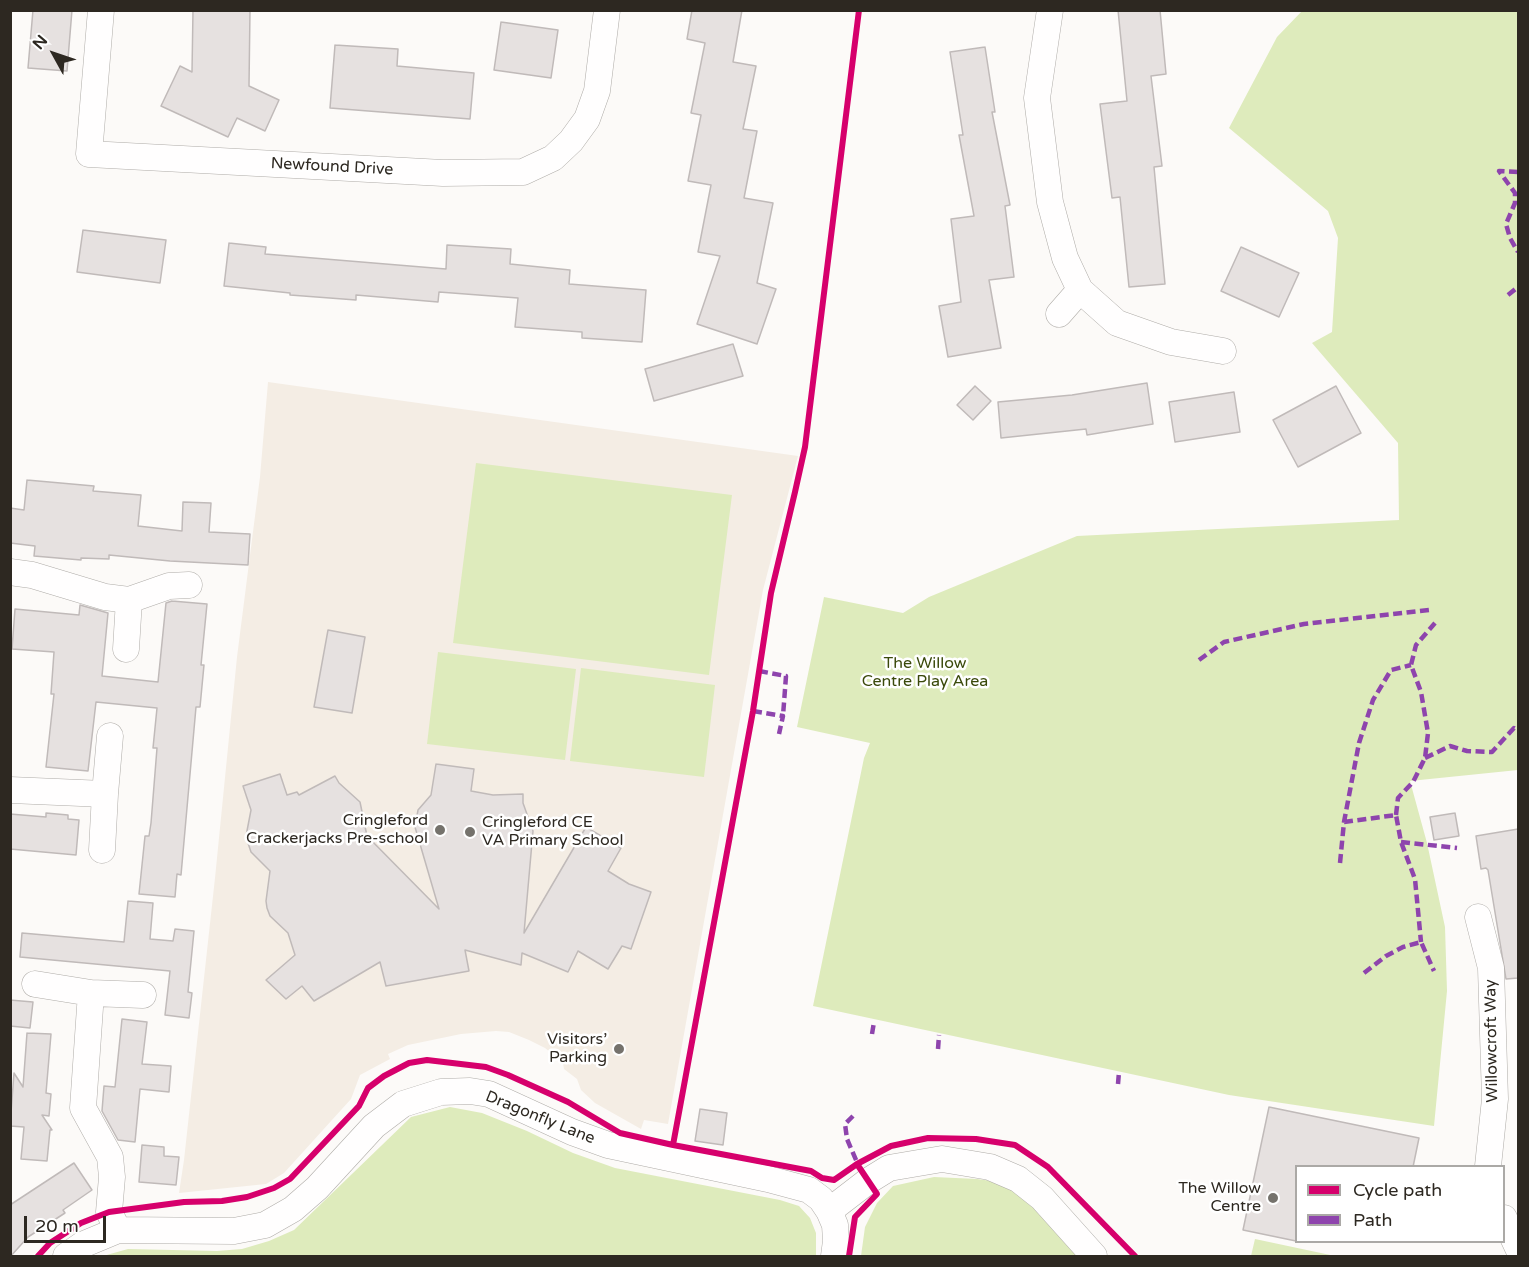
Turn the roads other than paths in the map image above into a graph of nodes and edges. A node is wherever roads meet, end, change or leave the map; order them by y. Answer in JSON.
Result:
{"nodes":[{"id":1,"x":101,"y":10,"type":"edge"},
{"id":2,"x":607,"y":10,"type":"edge"},
{"id":3,"x":1050,"y":10,"type":"edge"},
{"id":4,"x":1080,"y":290,"type":"junction"},
{"id":5,"x":1059,"y":314,"type":"dead end"},
{"id":6,"x":1223,"y":351,"type":"dead end"},
{"id":7,"x":10,"y":572,"type":"edge"},
{"id":8,"x":189,"y":585,"type":"dead end"},
{"id":9,"x":129,"y":600,"type":"junction"},
{"id":10,"x":126,"y":649,"type":"dead end"},
{"id":11,"x":110,"y":736,"type":"dead end"},
{"id":12,"x":10,"y":790,"type":"edge"},
{"id":13,"x":105,"y":794,"type":"junction"},
{"id":14,"x":102,"y":850,"type":"dead end"},
{"id":15,"x":1478,"y":917,"type":"dead end"},
{"id":16,"x":35,"y":984,"type":"dead end"},
{"id":17,"x":91,"y":993,"type":"junction"},
{"id":18,"x":143,"y":995,"type":"dead end"},
{"id":19,"x":1488,"y":1165,"type":"edge"},
{"id":20,"x":830,"y":1211,"type":"junction"},
{"id":21,"x":1505,"y":1222,"type":"edge"},
{"id":22,"x":118,"y":1230,"type":"junction"},
{"id":23,"x":1518,"y":1248,"type":"edge"},
{"id":24,"x":66,"y":1257,"type":"edge"},
{"id":25,"x":834,"y":1257,"type":"edge"},
{"id":26,"x":1094,"y":1257,"type":"edge"}],
"edges":[{"from":1,"to":2,"type":"street","name":"Newfound Drive"},
{"from":3,"to":4,"type":"street"},
{"from":4,"to":5,"type":"street"},
{"from":4,"to":6,"type":"street"},
{"from":7,"to":9,"type":"street"},
{"from":8,"to":9,"type":"street"},
{"from":9,"to":10,"type":"street"},
{"from":11,"to":13,"type":"street"},
{"from":12,"to":13,"type":"street"},
{"from":13,"to":14,"type":"street"},
{"from":15,"to":19,"type":"street","name":"Willowcroft Way"},
{"from":16,"to":17,"type":"street"},
{"from":17,"to":18,"type":"street"},
{"from":17,"to":22,"type":"street"},
{"from":20,"to":22,"type":"street","name":"Dragonfly Lane"},
{"from":20,"to":25,"type":"street"},
{"from":20,"to":26,"type":"street"},
{"from":21,"to":23,"type":"street"},
{"from":22,"to":24,"type":"street","name":"Dragonfly Lane"}]}
